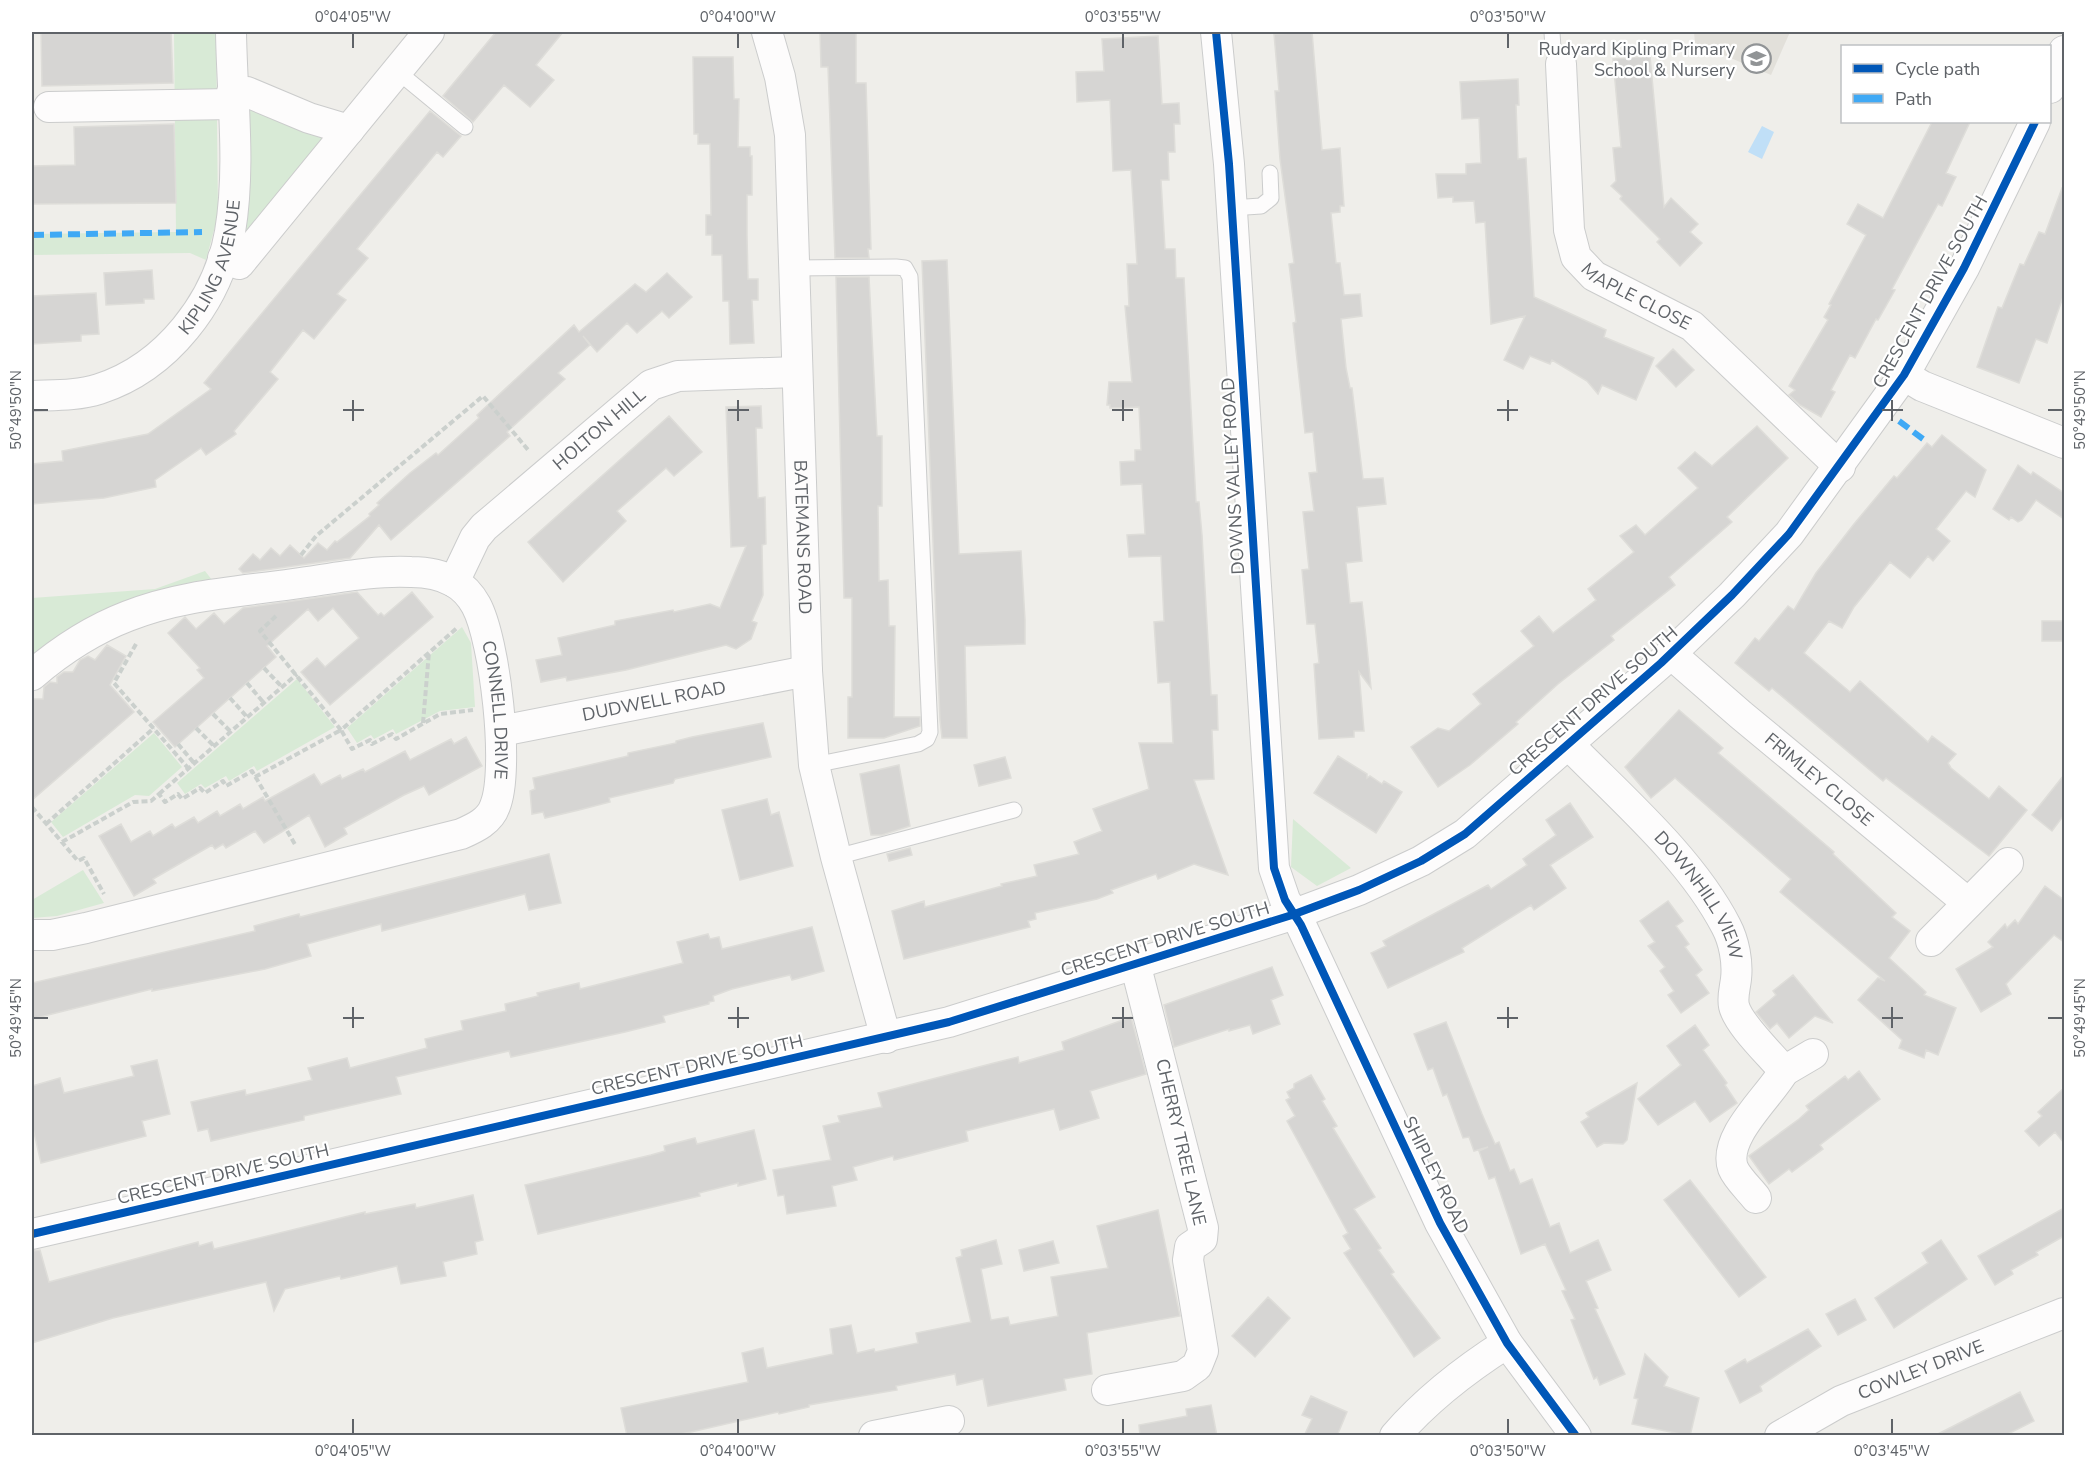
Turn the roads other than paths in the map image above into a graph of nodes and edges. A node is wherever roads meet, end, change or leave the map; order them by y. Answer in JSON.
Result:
{"nodes":[{"id":1,"x":231,"y":32,"type":"edge"},
{"id":2,"x":429,"y":32,"type":"edge"},
{"id":3,"x":767,"y":32,"type":"edge"},
{"id":4,"x":1216,"y":32,"type":"edge"},
{"id":5,"x":1552,"y":32,"type":"edge"},
{"id":6,"x":2064,"y":51,"type":"edge"},
{"id":7,"x":1561,"y":64,"type":"joint"},
{"id":8,"x":397,"y":71,"type":"junction"},
{"id":9,"x":2051,"y":83,"type":"edge"},
{"id":10,"x":232,"y":98,"type":"junction"},
{"id":11,"x":49,"y":107,"type":"dead end"},
{"id":12,"x":2036,"y":123,"type":"edge"},
{"id":13,"x":465,"y":128,"type":"dead end"},
{"id":14,"x":349,"y":130,"type":"junction"},
{"id":15,"x":1270,"y":173,"type":"dead end"},
{"id":16,"x":1232,"y":208,"type":"junction"},
{"id":17,"x":223,"y":258,"type":"junction"},
{"id":18,"x":793,"y":268,"type":"junction"},
{"id":19,"x":797,"y":372,"type":"junction"},
{"id":20,"x":1904,"y":375,"type":"junction"},
{"id":21,"x":32,"y":396,"type":"edge"},
{"id":22,"x":2064,"y":443,"type":"edge"},
{"id":23,"x":1840,"y":467,"type":"junction"},
{"id":24,"x":454,"y":582,"type":"junction"},
{"id":25,"x":1671,"y":654,"type":"junction"},
{"id":26,"x":807,"y":671,"type":"junction"},
{"id":27,"x":32,"y":675,"type":"edge"},
{"id":28,"x":501,"y":731,"type":"junction"},
{"id":29,"x":1568,"y":744,"type":"junction"},
{"id":30,"x":814,"y":765,"type":"junction"},
{"id":31,"x":1014,"y":810,"type":"dead end"},
{"id":32,"x":836,"y":857,"type":"junction"},
{"id":33,"x":2008,"y":863,"type":"dead end"},
{"id":34,"x":1968,"y":903,"type":"junction"},
{"id":35,"x":1292,"y":915,"type":"junction"},
{"id":36,"x":32,"y":935,"type":"edge"},
{"id":37,"x":1931,"y":941,"type":"dead end"},
{"id":38,"x":1135,"y":963,"type":"junction"},
{"id":39,"x":886,"y":1038,"type":"junction"},
{"id":40,"x":1813,"y":1054,"type":"dead end"},
{"id":41,"x":1784,"y":1071,"type":"junction"},
{"id":42,"x":1756,"y":1198,"type":"dead end"},
{"id":43,"x":32,"y":1234,"type":"edge"},
{"id":44,"x":2064,"y":1313,"type":"edge"},
{"id":45,"x":1507,"y":1343,"type":"junction"},
{"id":46,"x":1107,"y":1390,"type":"dead end"},
{"id":47,"x":949,"y":1420,"type":"dead end"},
{"id":48,"x":881,"y":1435,"type":"edge"},
{"id":49,"x":1395,"y":1436,"type":"edge"},
{"id":50,"x":1575,"y":1436,"type":"edge"},
{"id":51,"x":1780,"y":1436,"type":"edge"}],
"edges":[{"from":1,"to":10,"type":"street","name":"KIPLING AVENUE"},
{"from":2,"to":8,"type":"street"},
{"from":3,"to":18,"type":"street","name":"BATEMANS ROAD"},
{"from":4,"to":16,"type":"street","name":"DOWNS VALLEY ROAD"},
{"from":5,"to":7,"type":"lane"},
{"from":6,"to":9,"type":"street"},
{"from":7,"to":23,"type":"street","name":"MAPLE CLOSE"},
{"from":8,"to":13,"type":"lane"},
{"from":8,"to":14,"type":"street"},
{"from":10,"to":11,"type":"street"},
{"from":10,"to":14,"type":"street"},
{"from":10,"to":17,"type":"street","name":"KIPLING AVENUE"},
{"from":12,"to":20,"type":"street","name":"CRESCENT DRIVE SOUTH"},
{"from":14,"to":17,"type":"street"},
{"from":15,"to":16,"type":"lane"},
{"from":16,"to":35,"type":"street","name":"DOWNS VALLEY ROAD"},
{"from":17,"to":21,"type":"street","name":"KIPLING AVENUE"},
{"from":18,"to":19,"type":"street","name":"BATEMANS ROAD"},
{"from":18,"to":30,"type":"lane"},
{"from":19,"to":24,"type":"street","name":"HOLTON HILL"},
{"from":19,"to":26,"type":"street","name":"BATEMANS ROAD"},
{"from":20,"to":22,"type":"street"},
{"from":20,"to":23,"type":"street","name":"CRESCENT DRIVE SOUTH"},
{"from":23,"to":25,"type":"street","name":"CRESCENT DRIVE SOUTH"},
{"from":24,"to":27,"type":"street","name":"CONNELL DRIVE"},
{"from":24,"to":28,"type":"street","name":"CONNELL DRIVE"},
{"from":25,"to":29,"type":"street","name":"CRESCENT DRIVE SOUTH"},
{"from":25,"to":34,"type":"street","name":"FRIMLEY CLOSE"},
{"from":26,"to":28,"type":"street","name":"DUDWELL ROAD"},
{"from":26,"to":30,"type":"street","name":"BATEMANS ROAD"},
{"from":28,"to":36,"type":"street","name":"CONNELL DRIVE"},
{"from":29,"to":35,"type":"street","name":"CRESCENT DRIVE SOUTH"},
{"from":29,"to":41,"type":"street","name":"DOWNHILL VIEW"},
{"from":30,"to":32,"type":"street","name":"BATEMANS ROAD"},
{"from":31,"to":32,"type":"lane"},
{"from":32,"to":39,"type":"street","name":"BATEMANS ROAD"},
{"from":33,"to":34,"type":"street"},
{"from":34,"to":37,"type":"street"},
{"from":35,"to":38,"type":"street","name":"CRESCENT DRIVE SOUTH"},
{"from":35,"to":45,"type":"street","name":"SHIPLEY ROAD"},
{"from":38,"to":39,"type":"street","name":"CRESCENT DRIVE SOUTH"},
{"from":38,"to":46,"type":"street","name":"CHERRY TREE LANE"},
{"from":39,"to":43,"type":"street","name":"CRESCENT DRIVE SOUTH"},
{"from":40,"to":41,"type":"street"},
{"from":41,"to":42,"type":"street"},
{"from":44,"to":51,"type":"street","name":"COWLEY DRIVE"},
{"from":45,"to":49,"type":"street"},
{"from":45,"to":50,"type":"street","name":"SHIPLEY ROAD"},
{"from":47,"to":48,"type":"street"}]}
